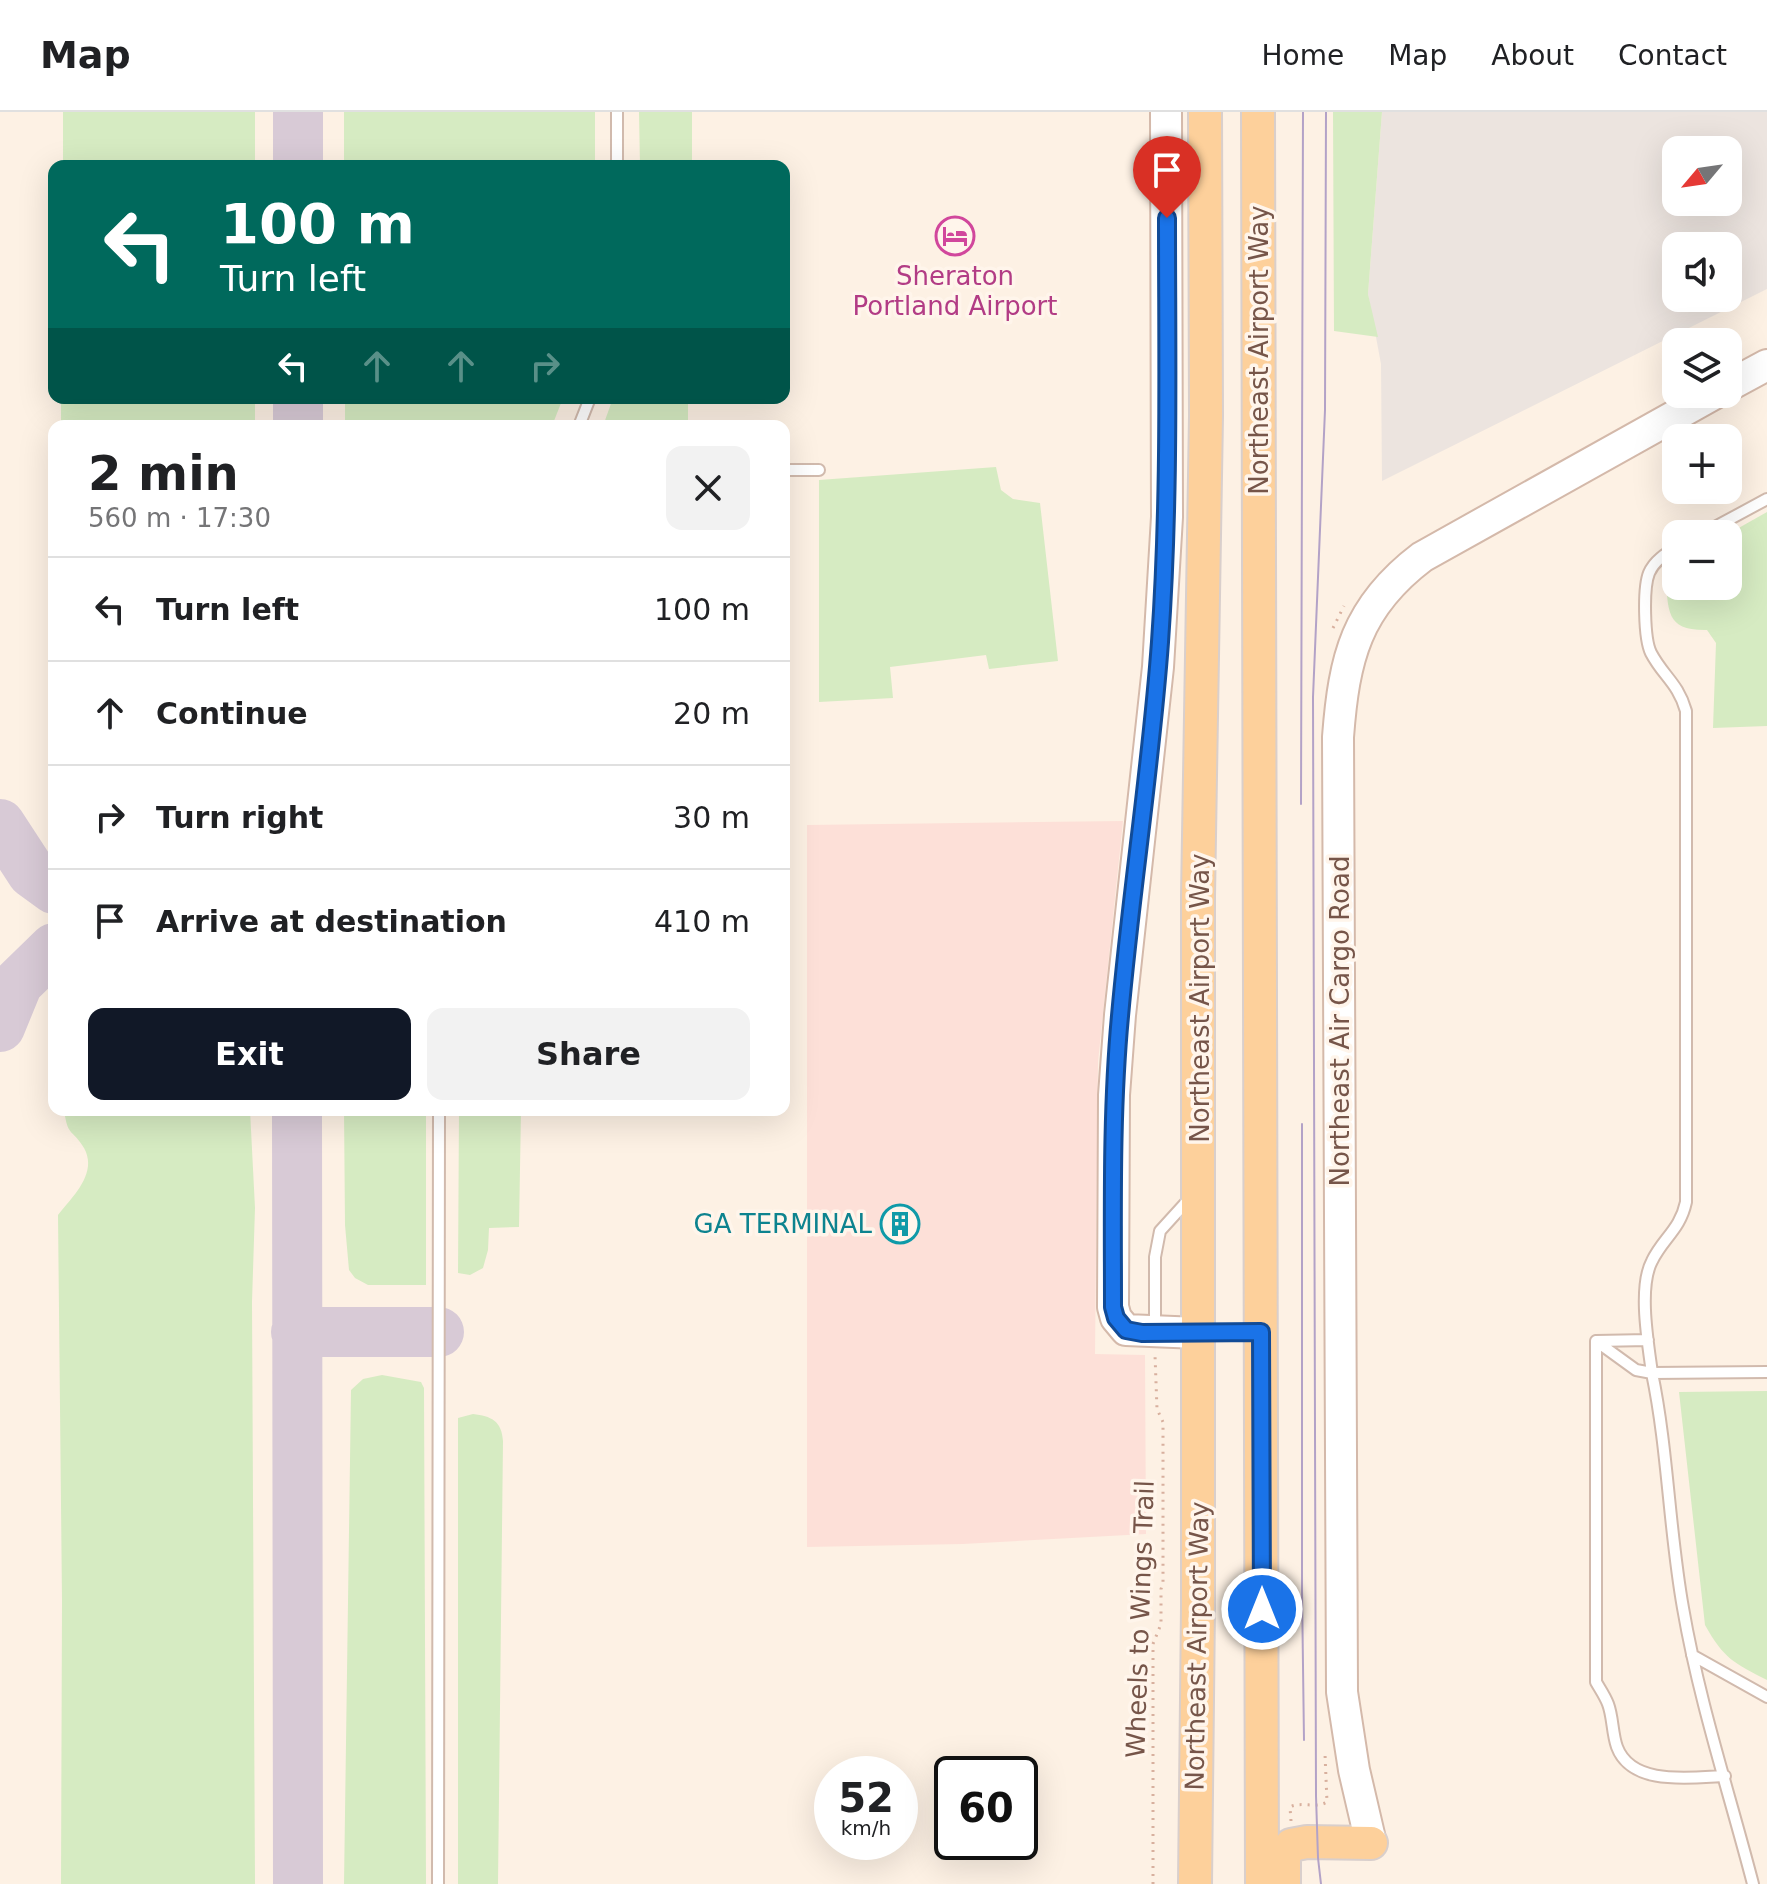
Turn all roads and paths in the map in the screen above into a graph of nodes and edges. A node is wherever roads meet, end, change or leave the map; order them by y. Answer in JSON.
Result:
{"nodes":[{"id":1,"x":617,"y":112,"type":"edge"},
{"id":2,"x":1166,"y":112,"type":"edge"},
{"id":3,"x":1205,"y":112,"type":"edge"},
{"id":4,"x":1258,"y":112,"type":"edge"},
{"id":5,"x":617,"y":160,"type":"edge"},
{"id":6,"x":1767,"y":365,"type":"edge"},
{"id":7,"x":1742,"y":378,"type":"edge"},
{"id":8,"x":1689,"y":408,"type":"edge"},
{"id":9,"x":790,"y":470,"type":"edge"},
{"id":10,"x":819,"y":470,"type":"dead end"},
{"id":11,"x":1767,"y":499,"type":"edge"},
{"id":12,"x":1728,"y":520,"type":"edge"},
{"id":13,"x":1662,"y":558,"type":"edge"},
{"id":14,"x":439,"y":1116,"type":"edge"},
{"id":15,"x":1200,"y":1188,"type":"junction"},
{"id":16,"x":1261,"y":1332,"type":"junction"},
{"id":17,"x":1198,"y":1333,"type":"junction"},
{"id":18,"x":1648,"y":1340,"type":"junction"},
{"id":19,"x":1596,"y":1341,"type":"junction"},
{"id":20,"x":1155,"y":1344,"type":"junction"},
{"id":21,"x":1767,"y":1372,"type":"edge"},
{"id":22,"x":1652,"y":1373,"type":"junction"},
{"id":23,"x":1692,"y":1655,"type":"junction"},
{"id":24,"x":1767,"y":1697,"type":"edge"},
{"id":25,"x":1725,"y":1776,"type":"junction"},
{"id":26,"x":1326,"y":1796,"type":"dead end"},
{"id":27,"x":1290,"y":1812,"type":"dead end"},
{"id":28,"x":1262,"y":1841,"type":"junction"},
{"id":29,"x":1371,"y":1843,"type":"joint"},
{"id":30,"x":438,"y":1884,"type":"edge"},
{"id":31,"x":1153,"y":1884,"type":"edge"},
{"id":32,"x":1195,"y":1884,"type":"edge"},
{"id":33,"x":1255,"y":1884,"type":"edge"},
{"id":34,"x":1262,"y":1884,"type":"edge"},
{"id":35,"x":1284,"y":1884,"type":"edge"},
{"id":36,"x":1753,"y":1884,"type":"edge"}],
"edges":[{"from":1,"to":5,"type":"lane"},
{"from":2,"to":20,"type":"street"},
{"from":3,"to":15,"type":"main road","name":"Northeast Airport Way"},
{"from":4,"to":16,"type":"main road","name":"Northeast Airport Way"},
{"from":6,"to":7,"type":"street"},
{"from":8,"to":29,"type":"street","name":"Northeast Air Cargo Road"},
{"from":9,"to":10,"type":"lane"},
{"from":11,"to":12,"type":"lane"},
{"from":13,"to":18,"type":"lane"},
{"from":14,"to":30,"type":"lane"},
{"from":15,"to":17,"type":"main road","name":"Northeast Airport Way"},
{"from":15,"to":20,"type":"lane"},
{"from":16,"to":17,"type":"lane"},
{"from":16,"to":28,"type":"main road","name":"Northeast Airport Way"},
{"from":17,"to":20,"type":"street"},
{"from":17,"to":32,"type":"main road","name":"Northeast Airport Way"},
{"from":18,"to":19,"type":"lane"},
{"from":18,"to":22,"type":"lane"},
{"from":19,"to":22,"type":"lane"},
{"from":19,"to":25,"type":"lane"},
{"from":20,"to":31,"type":"path","name":"Wheels to Wings Trail"},
{"from":21,"to":22,"type":"lane"},
{"from":22,"to":23,"type":"lane"},
{"from":23,"to":24,"type":"lane"},
{"from":23,"to":25,"type":"lane"},
{"from":25,"to":36,"type":"lane"},
{"from":26,"to":27,"type":"path"},
{"from":28,"to":33,"type":"lane"},
{"from":28,"to":34,"type":"main road","name":"Northeast Airport Way"},
{"from":29,"to":35,"type":"main road"}]}
